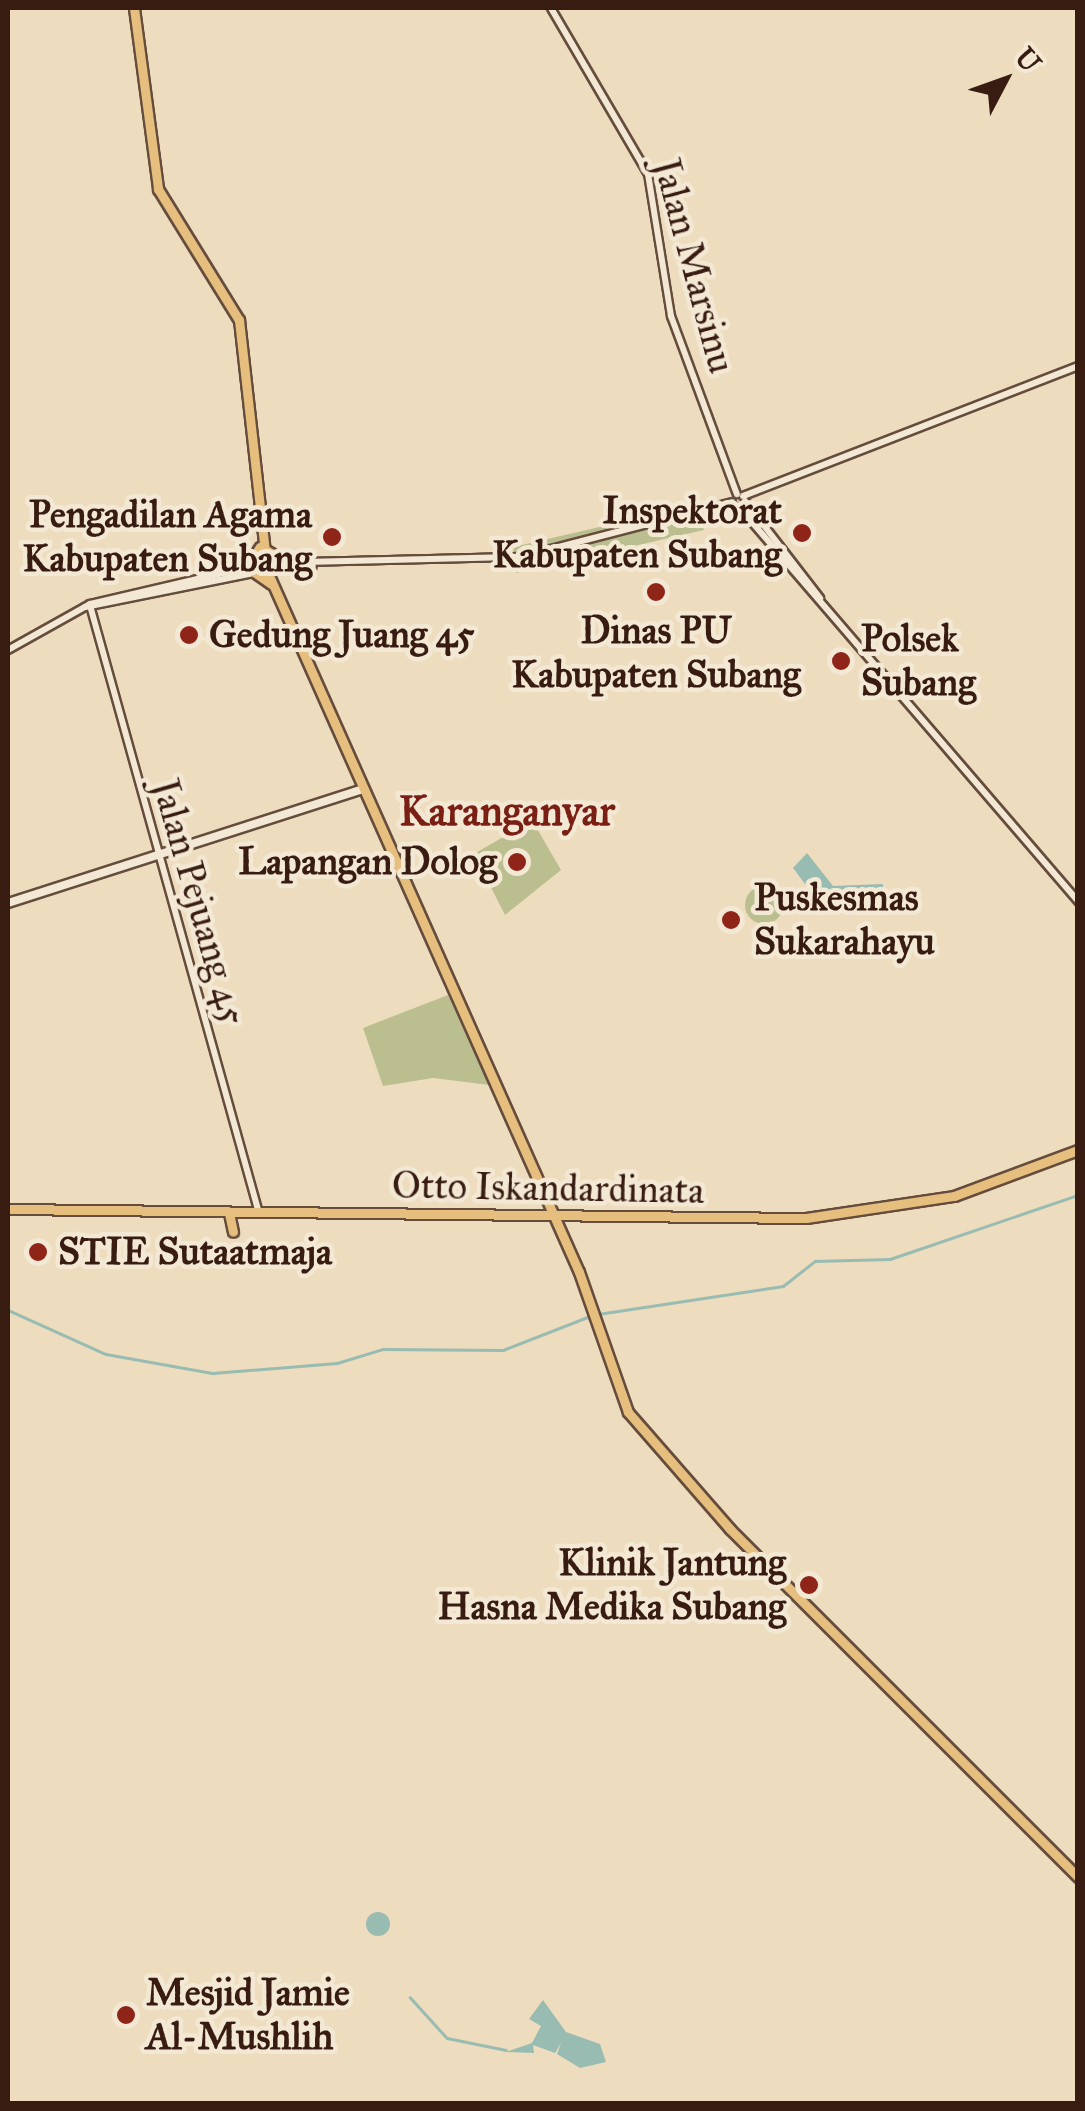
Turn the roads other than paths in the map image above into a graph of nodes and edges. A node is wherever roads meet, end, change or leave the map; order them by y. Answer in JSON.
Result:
{"nodes":[{"id":1,"x":134,"y":8,"type":"edge"},
{"id":2,"x":551,"y":8,"type":"edge"},
{"id":3,"x":1078,"y":366,"type":"edge"},
{"id":4,"x":738,"y":501,"type":"junction"},
{"id":5,"x":260,"y":545,"type":"junction"},
{"id":6,"x":287,"y":566,"type":"junction"},
{"id":7,"x":269,"y":567,"type":"junction"},
{"id":8,"x":250,"y":570,"type":"junction"},
{"id":9,"x":273,"y":586,"type":"junction"},
{"id":10,"x":88,"y":606,"type":"junction"},
{"id":11,"x":8,"y":650,"type":"edge"},
{"id":12,"x":363,"y":788,"type":"junction"},
{"id":13,"x":157,"y":857,"type":"junction"},
{"id":14,"x":1078,"y":901,"type":"edge"},
{"id":15,"x":8,"y":903,"type":"edge"},
{"id":16,"x":1078,"y":1150,"type":"edge"},
{"id":17,"x":8,"y":1209,"type":"edge"},
{"id":18,"x":228,"y":1213,"type":"junction"},
{"id":19,"x":260,"y":1214,"type":"junction"},
{"id":20,"x":554,"y":1218,"type":"junction"},
{"id":21,"x":233,"y":1232,"type":"dead end"},
{"id":22,"x":1078,"y":1877,"type":"edge"}],
"edges":[{"from":1,"to":5,"type":"main road"},
{"from":2,"to":4,"type":"street","name":"Jalan Marsinu"},
{"from":3,"to":4,"type":"street"},
{"from":4,"to":6,"type":"street"},
{"from":4,"to":14,"type":"street","name":"Jalan Marsinu"},
{"from":5,"to":6,"type":"main road"},
{"from":5,"to":7,"type":"main road"},
{"from":5,"to":8,"type":"main road"},
{"from":6,"to":7,"type":"street"},
{"from":6,"to":9,"type":"main road"},
{"from":7,"to":8,"type":"street"},
{"from":7,"to":9,"type":"main road"},
{"from":8,"to":9,"type":"main road"},
{"from":8,"to":10,"type":"street"},
{"from":9,"to":12,"type":"main road"},
{"from":10,"to":11,"type":"street"},
{"from":10,"to":13,"type":"street","name":"Jalan Pejuang 45"},
{"from":12,"to":13,"type":"main road"},
{"from":12,"to":20,"type":"main road"},
{"from":13,"to":15,"type":"main road"},
{"from":13,"to":19,"type":"street","name":"Jalan Pejuang 45"},
{"from":16,"to":20,"type":"main road","name":"Otto Iskandardinata"},
{"from":17,"to":18,"type":"main road","name":"Otto Iskandardinata"},
{"from":18,"to":19,"type":"main road","name":"Otto Iskandardinata"},
{"from":18,"to":21,"type":"main road"},
{"from":19,"to":20,"type":"main road","name":"Otto Iskandardinata"},
{"from":20,"to":22,"type":"main road"}]}
